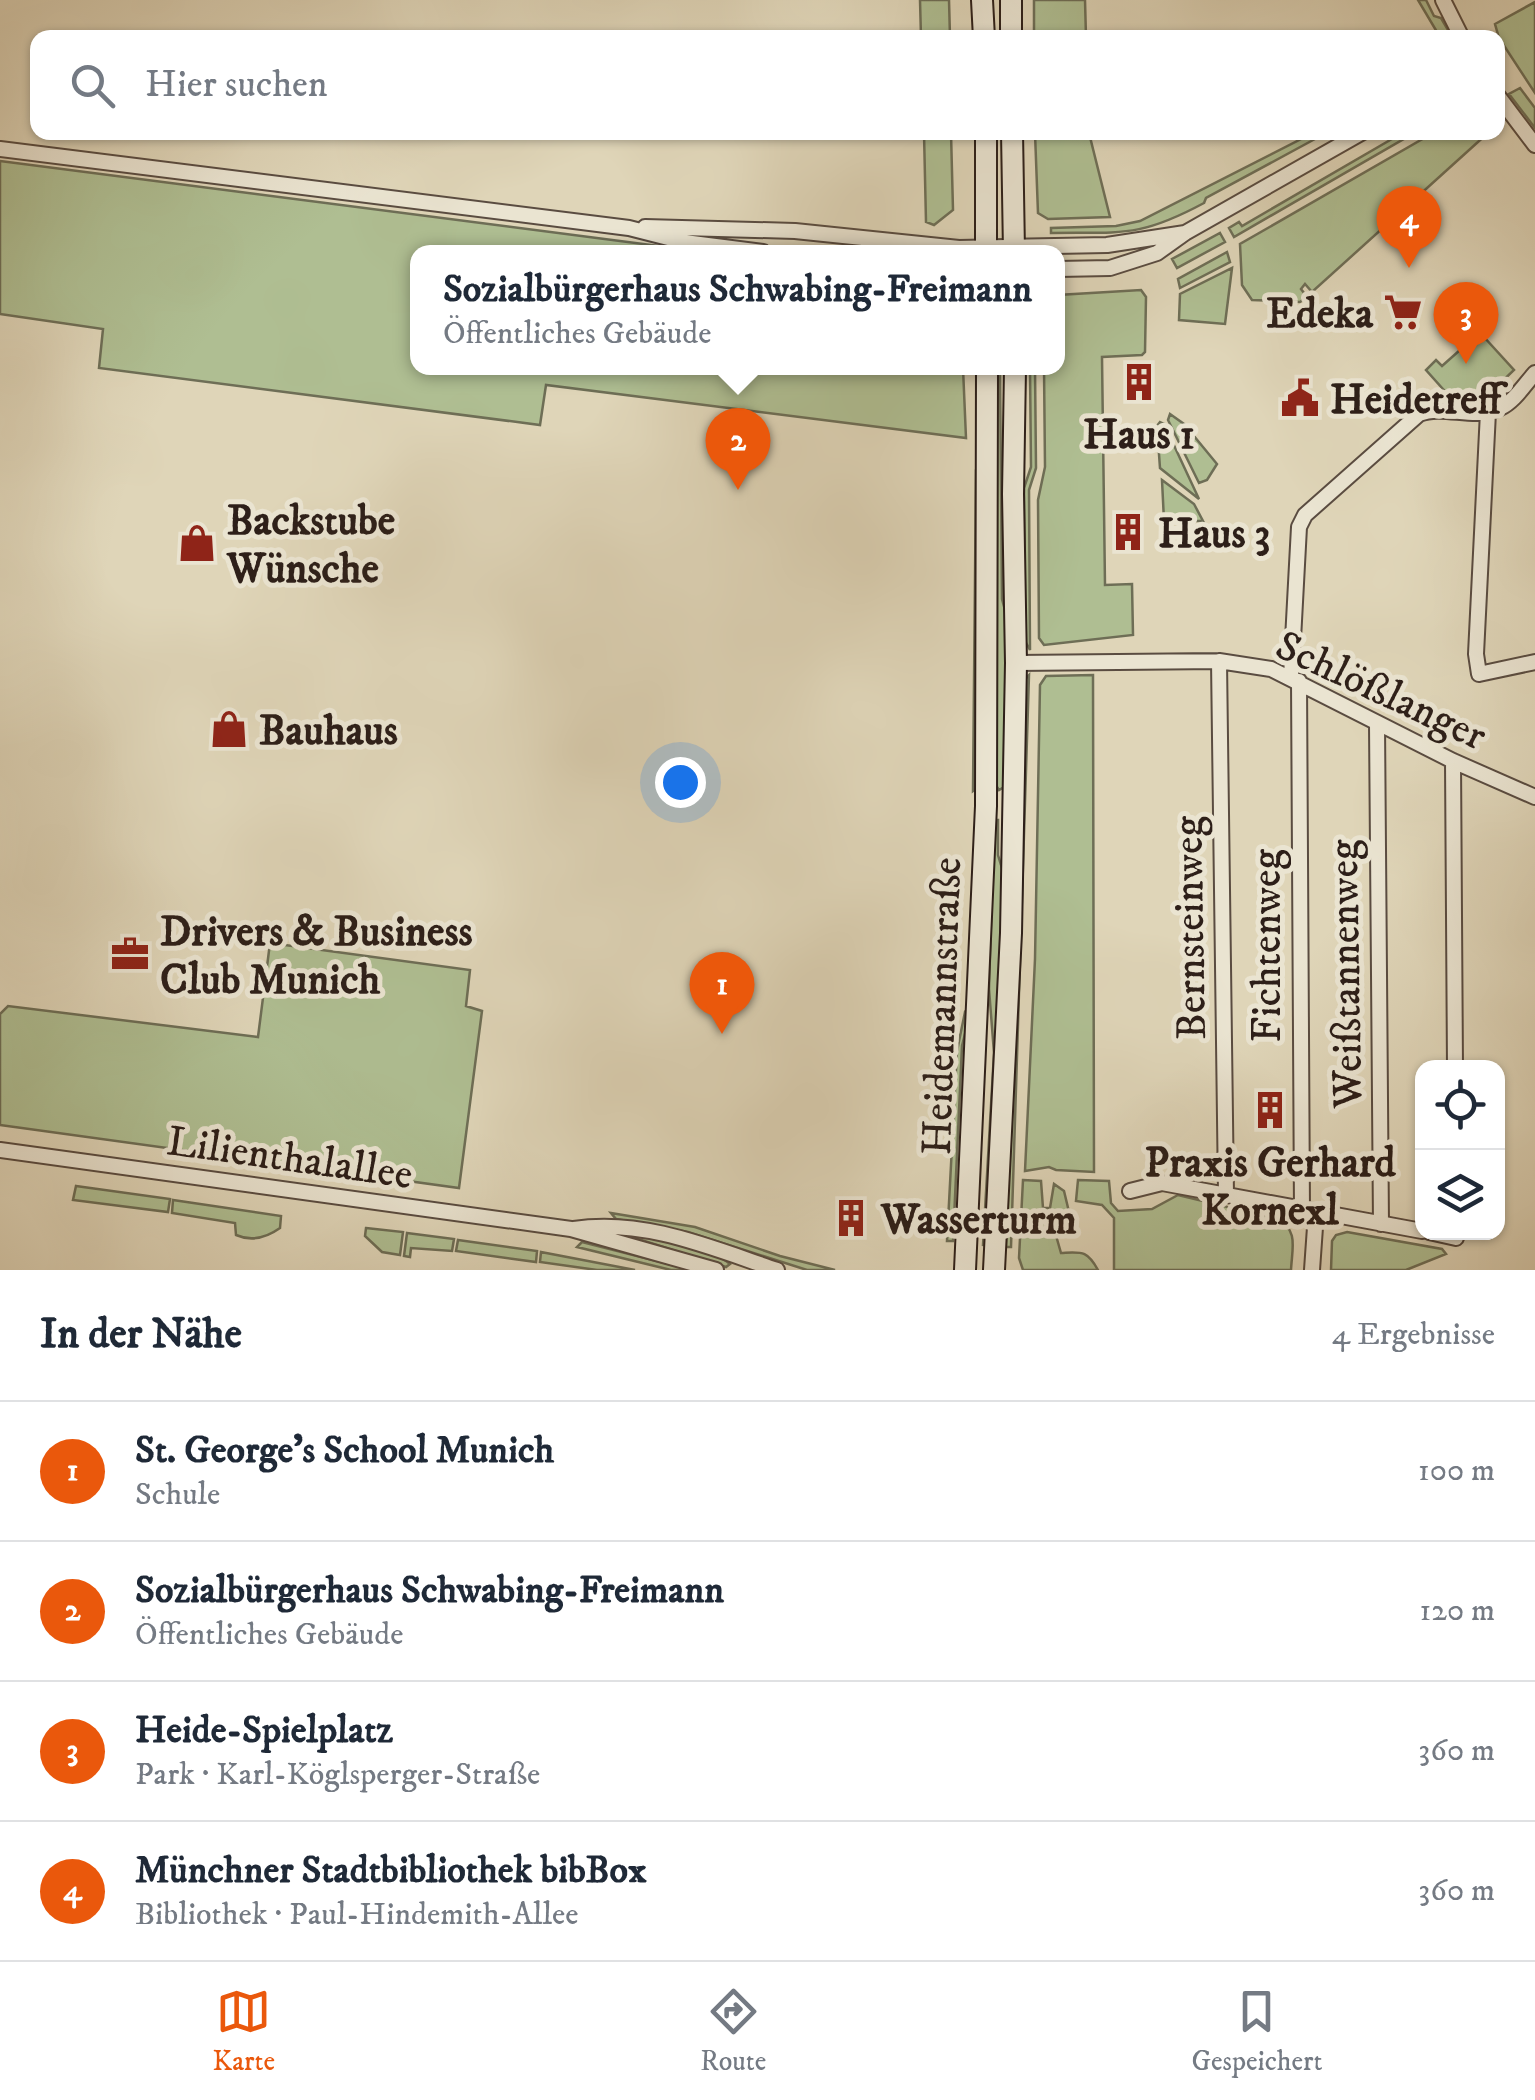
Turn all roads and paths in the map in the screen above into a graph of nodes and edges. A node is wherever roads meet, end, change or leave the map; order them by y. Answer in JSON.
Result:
{"nodes":[{"id":1,"x":982,"y":0,"type":"edge"},
{"id":2,"x":1011,"y":0,"type":"edge"},
{"id":3,"x":1443,"y":0,"type":"edge"},
{"id":4,"x":984,"y":30,"type":"edge"},
{"id":5,"x":1011,"y":30,"type":"edge"},
{"id":6,"x":1458,"y":30,"type":"edge"},
{"id":7,"x":1505,"y":105,"type":"edge"},
{"id":8,"x":986,"y":140,"type":"edge"},
{"id":9,"x":1012,"y":140,"type":"edge"},
{"id":10,"x":1349,"y":140,"type":"edge"},
{"id":11,"x":1535,"y":146,"type":"edge"},
{"id":12,"x":0,"y":148,"type":"edge"},
{"id":13,"x":629,"y":228,"type":"junction"},
{"id":14,"x":1184,"y":232,"type":"junction"},
{"id":15,"x":708,"y":245,"type":"edge"},
{"id":16,"x":913,"y":245,"type":"edge"},
{"id":17,"x":986,"y":245,"type":"edge"},
{"id":18,"x":1014,"y":245,"type":"edge"},
{"id":19,"x":1065,"y":247,"type":"edge"},
{"id":20,"x":1065,"y":270,"type":"edge"},
{"id":21,"x":1535,"y":373,"type":"edge"},
{"id":22,"x":987,"y":375,"type":"edge"},
{"id":23,"x":1016,"y":375,"type":"edge"},
{"id":24,"x":1488,"y":412,"type":"junction"},
{"id":25,"x":1016,"y":662,"type":"junction"},
{"id":26,"x":1220,"y":662,"type":"junction"},
{"id":27,"x":1535,"y":662,"type":"edge"},
{"id":28,"x":1295,"y":679,"type":"junction"},
{"id":29,"x":1377,"y":724,"type":"junction"},
{"id":30,"x":1453,"y":761,"type":"junction"},
{"id":31,"x":1535,"y":797,"type":"edge"},
{"id":32,"x":986,"y":806,"type":"junction"},
{"id":33,"x":1013,"y":806,"type":"junction"},
{"id":34,"x":1455,"y":1060,"type":"edge"},
{"id":35,"x":0,"y":1150,"type":"edge"},
{"id":36,"x":1130,"y":1191,"type":"dead end"},
{"id":37,"x":1226,"y":1194,"type":"junction"},
{"id":38,"x":1309,"y":1212,"type":"junction"},
{"id":39,"x":1382,"y":1224,"type":"junction"},
{"id":40,"x":570,"y":1229,"type":"junction"},
{"id":41,"x":1415,"y":1230,"type":"edge"},
{"id":42,"x":751,"y":1266,"type":"edge"},
{"id":43,"x":716,"y":1270,"type":"edge"},
{"id":44,"x":776,"y":1270,"type":"edge"},
{"id":45,"x":966,"y":1270,"type":"edge"},
{"id":46,"x":994,"y":1270,"type":"edge"},
{"id":47,"x":1312,"y":1270,"type":"edge"}],
"edges":[{"from":1,"to":4,"type":"main road"},
{"from":2,"to":5,"type":"main road"},
{"from":3,"to":6,"type":"street"},
{"from":7,"to":11,"type":"street"},
{"from":8,"to":17,"type":"main road"},
{"from":9,"to":18,"type":"main road"},
{"from":10,"to":14,"type":"street"},
{"from":12,"to":13,"type":"street"},
{"from":13,"to":15,"type":"street"},
{"from":13,"to":16,"type":"street"},
{"from":14,"to":19,"type":"street"},
{"from":14,"to":20,"type":"street"},
{"from":21,"to":24,"type":"street"},
{"from":22,"to":32,"type":"main road","name":"Heidemannstraße"},
{"from":23,"to":25,"type":"main road","name":"Heidemannstraße"},
{"from":24,"to":27,"type":"street"},
{"from":24,"to":28,"type":"street","name":"Fichtenweg"},
{"from":25,"to":26,"type":"street","name":"Schlößlanger"},
{"from":25,"to":33,"type":"main road","name":"Heidemannstraße"},
{"from":26,"to":28,"type":"street","name":"Schlößlanger"},
{"from":26,"to":37,"type":"street","name":"Bernsteinweg"},
{"from":28,"to":29,"type":"street","name":"Schlößlanger"},
{"from":28,"to":38,"type":"street","name":"Fichtenweg"},
{"from":29,"to":30,"type":"street","name":"Schlößlanger"},
{"from":29,"to":39,"type":"street","name":"Weißtannenweg"},
{"from":30,"to":31,"type":"street","name":"Schlößlanger"},
{"from":30,"to":34,"type":"street"},
{"from":32,"to":33,"type":"main road","name":"Heidemannstraße"},
{"from":32,"to":45,"type":"main road","name":"Heidemannstraße"},
{"from":33,"to":46,"type":"main road","name":"Heidemannstraße"},
{"from":35,"to":40,"type":"street","name":"Lilienthalallee"},
{"from":36,"to":37,"type":"street"},
{"from":37,"to":38,"type":"street"},
{"from":38,"to":39,"type":"street"},
{"from":38,"to":47,"type":"street","name":"Fichtenweg"},
{"from":39,"to":41,"type":"street"},
{"from":40,"to":42,"type":"street","name":"Lilienthalallee"},
{"from":40,"to":43,"type":"street","name":"Lilienthalallee"},
{"from":42,"to":44,"type":"street","name":"Lilienthalallee"}]}
